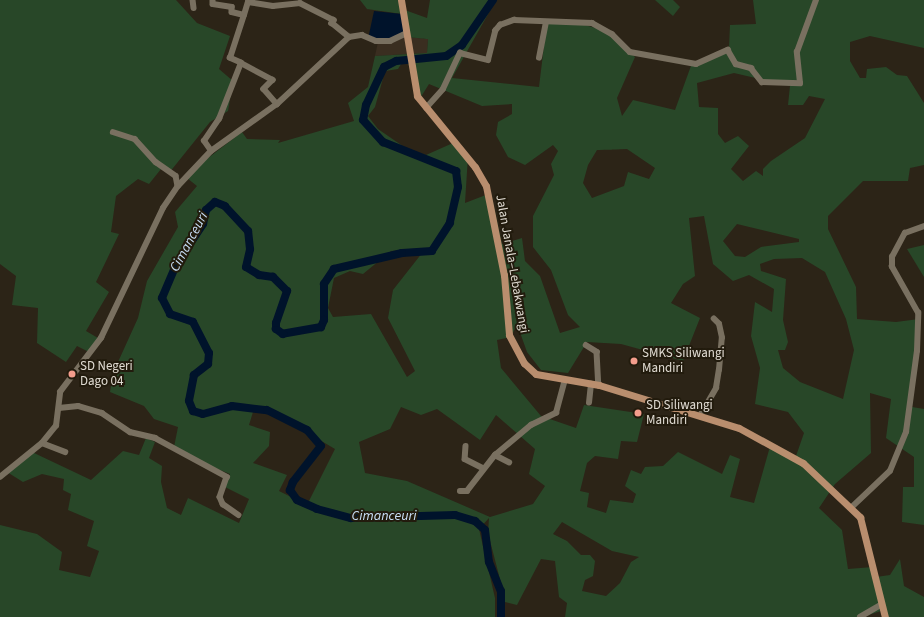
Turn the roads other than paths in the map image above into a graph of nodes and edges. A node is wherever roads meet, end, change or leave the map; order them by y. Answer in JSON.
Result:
{"nodes":[{"id":1,"x":193,"y":0,"type":"edge"},
{"id":2,"x":213,"y":0,"type":"edge"},
{"id":3,"x":401,"y":0,"type":"edge"},
{"id":4,"x":816,"y":0,"type":"edge"},
{"id":5,"x":194,"y":8,"type":"dead end"},
{"id":6,"x":244,"y":15,"type":"junction"},
{"id":7,"x":546,"y":23,"type":"junction"},
{"id":8,"x":405,"y":34,"type":"junction"},
{"id":9,"x":349,"y":37,"type":"junction"},
{"id":10,"x":539,"y":58,"type":"dead end"},
{"id":11,"x":242,"y":63,"type":"junction"},
{"id":12,"x":277,"y":104,"type":"junction"},
{"id":13,"x":426,"y":108,"type":"junction"},
{"id":14,"x":113,"y":132,"type":"dead end"},
{"id":15,"x":211,"y":151,"type":"junction"},
{"id":16,"x":178,"y":186,"type":"junction"},
{"id":17,"x":924,"y":226,"type":"edge"},
{"id":18,"x":714,"y":319,"type":"dead end"},
{"id":19,"x":726,"y":332,"type":"dead end"},
{"id":20,"x":722,"y":338,"type":"junction"},
{"id":21,"x":586,"y":345,"type":"dead end"},
{"id":22,"x":565,"y":380,"type":"junction"},
{"id":23,"x":595,"y":384,"type":"junction"},
{"id":24,"x":589,"y":403,"type":"dead end"},
{"id":25,"x":59,"y":408,"type":"junction"},
{"id":26,"x":700,"y":416,"type":"junction"},
{"id":27,"x":42,"y":443,"type":"junction"},
{"id":28,"x":466,"y":446,"type":"dead end"},
{"id":29,"x":65,"y":452,"type":"dead end"},
{"id":30,"x":496,"y":455,"type":"junction"},
{"id":31,"x":509,"y":462,"type":"dead end"},
{"id":32,"x":483,"y":468,"type":"junction"},
{"id":33,"x":0,"y":477,"type":"edge"},
{"id":34,"x":460,"y":492,"type":"dead end"},
{"id":35,"x":852,"y":507,"type":"junction"},
{"id":36,"x":239,"y":515,"type":"dead end"},
{"id":37,"x":881,"y":605,"type":"junction"},
{"id":38,"x":860,"y":617,"type":"edge"},
{"id":39,"x":884,"y":617,"type":"edge"}],
"edges":[{"from":1,"to":5,"type":"street"},
{"from":2,"to":6,"type":"street"},
{"from":3,"to":8,"type":"main road"},
{"from":4,"to":7,"type":"street"},
{"from":6,"to":9,"type":"street"},
{"from":6,"to":11,"type":"street"},
{"from":7,"to":10,"type":"street"},
{"from":7,"to":13,"type":"street"},
{"from":8,"to":9,"type":"street"},
{"from":8,"to":13,"type":"main road","name":"Jalan Janala–Lebakwangi"},
{"from":9,"to":12,"type":"street"},
{"from":11,"to":12,"type":"street"},
{"from":11,"to":15,"type":"street"},
{"from":12,"to":15,"type":"street"},
{"from":13,"to":22,"type":"main road","name":"Jalan Janala–Lebakwangi"},
{"from":14,"to":16,"type":"street"},
{"from":15,"to":16,"type":"street"},
{"from":16,"to":25,"type":"street"},
{"from":17,"to":35,"type":"street"},
{"from":18,"to":20,"type":"street"},
{"from":19,"to":20,"type":"street"},
{"from":20,"to":26,"type":"street"},
{"from":21,"to":23,"type":"street"},
{"from":22,"to":23,"type":"main road","name":"Jalan Janala–Lebakwangi"},
{"from":22,"to":30,"type":"street"},
{"from":23,"to":24,"type":"street"},
{"from":23,"to":26,"type":"main road","name":"Jalan Janala–Lebakwangi"},
{"from":25,"to":27,"type":"street"},
{"from":25,"to":36,"type":"street"},
{"from":26,"to":35,"type":"main road","name":"Jalan Janala–Lebakwangi"},
{"from":27,"to":29,"type":"street"},
{"from":27,"to":33,"type":"street"},
{"from":28,"to":32,"type":"street"},
{"from":30,"to":31,"type":"street"},
{"from":30,"to":32,"type":"street"},
{"from":32,"to":34,"type":"street"},
{"from":35,"to":37,"type":"main road","name":"Jalan Janala–Lebakwangi"},
{"from":37,"to":38,"type":"street"},
{"from":37,"to":39,"type":"main road","name":"Jalan Janala–Lebakwangi"}]}
